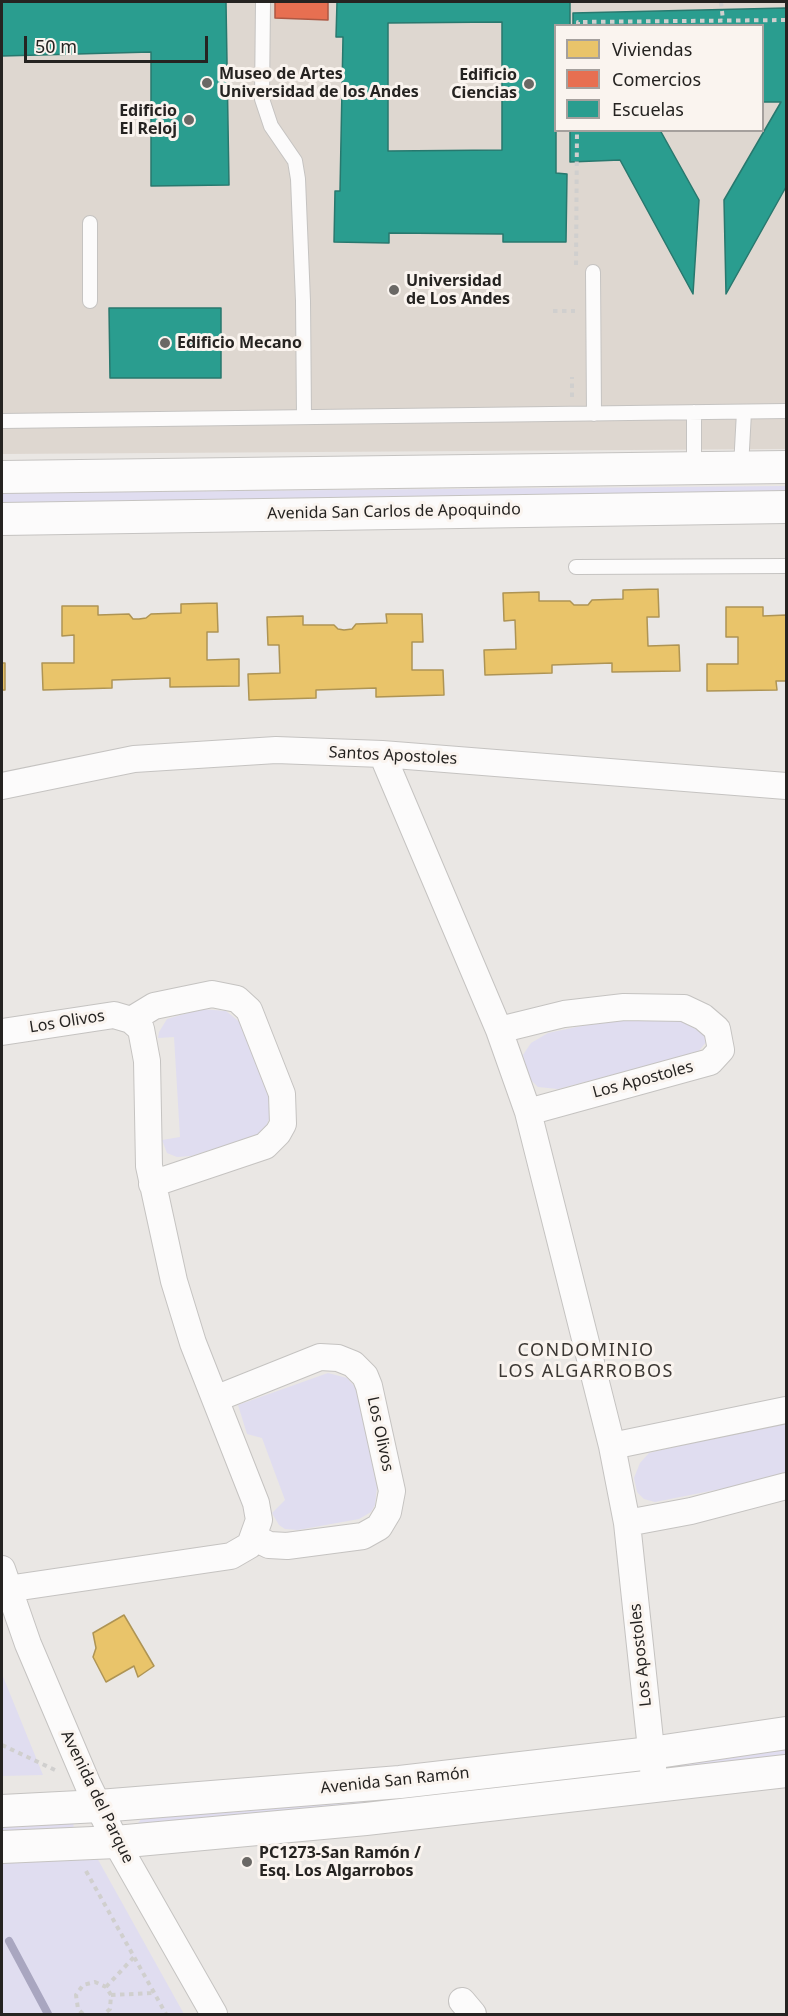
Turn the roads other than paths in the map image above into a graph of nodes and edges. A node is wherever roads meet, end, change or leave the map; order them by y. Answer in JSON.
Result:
{"nodes":[{"id":1,"x":263,"y":2,"type":"edge"},
{"id":2,"x":90,"y":223,"type":"dead end"},
{"id":3,"x":593,"y":272,"type":"dead end"},
{"id":4,"x":90,"y":301,"type":"dead end"},
{"id":5,"x":786,"y":411,"type":"edge"},
{"id":6,"x":694,"y":412,"type":"junction"},
{"id":7,"x":744,"y":412,"type":"junction"},
{"id":8,"x":594,"y":414,"type":"junction"},
{"id":9,"x":304,"y":417,"type":"junction"},
{"id":10,"x":2,"y":421,"type":"edge"},
{"id":11,"x":786,"y":466,"type":"edge"},
{"id":12,"x":741,"y":467,"type":"junction"},
{"id":13,"x":694,"y":468,"type":"junction"},
{"id":14,"x":2,"y":477,"type":"edge"},
{"id":15,"x":786,"y":507,"type":"edge"},
{"id":16,"x":2,"y":519,"type":"edge"},
{"id":17,"x":786,"y":566,"type":"edge"},
{"id":18,"x":576,"y":567,"type":"dead end"},
{"id":19,"x":382,"y":754,"type":"junction"},
{"id":20,"x":2,"y":786,"type":"edge"},
{"id":21,"x":786,"y":786,"type":"edge"},
{"id":22,"x":131,"y":1020,"type":"junction"},
{"id":23,"x":499,"y":1030,"type":"junction"},
{"id":24,"x":2,"y":1032,"type":"edge"},
{"id":25,"x":528,"y":1112,"type":"junction"},
{"id":26,"x":152,"y":1184,"type":"junction"},
{"id":27,"x":215,"y":1399,"type":"junction"},
{"id":28,"x":786,"y":1410,"type":"edge"},
{"id":29,"x":612,"y":1446,"type":"junction"},
{"id":30,"x":786,"y":1486,"type":"edge"},
{"id":31,"x":627,"y":1523,"type":"junction"},
{"id":32,"x":255,"y":1538,"type":"junction"},
{"id":33,"x":4,"y":1579,"type":"edge"},
{"id":34,"x":786,"y":1733,"type":"edge"},
{"id":35,"x":651,"y":1753,"type":"junction"},
{"id":36,"x":786,"y":1771,"type":"edge"},
{"id":37,"x":655,"y":1787,"type":"junction"},
{"id":38,"x":93,"y":1795,"type":"junction"},
{"id":39,"x":2,"y":1811,"type":"edge"},
{"id":40,"x":116,"y":1842,"type":"junction"},
{"id":41,"x":2,"y":1847,"type":"edge"},
{"id":42,"x":214,"y":2014,"type":"edge"}],
"edges":[{"from":1,"to":9,"type":"lane"},
{"from":2,"to":4,"type":"lane"},
{"from":3,"to":8,"type":"lane"},
{"from":5,"to":7,"type":"lane"},
{"from":6,"to":7,"type":"lane"},
{"from":6,"to":8,"type":"lane"},
{"from":6,"to":13,"type":"lane"},
{"from":7,"to":12,"type":"lane"},
{"from":8,"to":9,"type":"lane"},
{"from":9,"to":10,"type":"lane"},
{"from":11,"to":12,"type":"street"},
{"from":12,"to":13,"type":"street"},
{"from":13,"to":14,"type":"street"},
{"from":15,"to":16,"type":"street","name":"Avenida San Carlos de Apoquindo"},
{"from":17,"to":18,"type":"lane"},
{"from":19,"to":20,"type":"street","name":"Santos Apostoles"},
{"from":19,"to":21,"type":"street","name":"Santos Apostoles"},
{"from":19,"to":23,"type":"street","name":"Los Apostoles"},
{"from":22,"to":24,"type":"street","name":"Los Olivos"},
{"from":22,"to":26,"type":"street"},
{"from":22,"to":26,"type":"street"},
{"from":23,"to":25,"type":"street","name":"Los Apostoles"},
{"from":23,"to":25,"type":"street","name":"Los Apostoles"},
{"from":25,"to":29,"type":"street","name":"Los Apostoles"},
{"from":26,"to":27,"type":"street"},
{"from":27,"to":32,"type":"street"},
{"from":27,"to":32,"type":"street","name":"Los Olivos"},
{"from":28,"to":29,"type":"street"},
{"from":29,"to":31,"type":"street","name":"Los Apostoles"},
{"from":30,"to":31,"type":"street"},
{"from":31,"to":35,"type":"street","name":"Los Apostoles"},
{"from":32,"to":33,"type":"street"},
{"from":33,"to":38,"type":"street","name":"Avenida del Parque"},
{"from":34,"to":35,"type":"street","name":"Avenida San Ramón"},
{"from":35,"to":37,"type":"street","name":"Los Apostoles"},
{"from":35,"to":38,"type":"street","name":"Avenida San Ramón"},
{"from":36,"to":37,"type":"street","name":"Avenida San Ramón"},
{"from":37,"to":40,"type":"street","name":"Avenida San Ramón"},
{"from":38,"to":39,"type":"street","name":"Avenida San Ramón"},
{"from":38,"to":40,"type":"street","name":"Avenida del Parque"},
{"from":40,"to":41,"type":"street","name":"Avenida San Ramón"},
{"from":40,"to":42,"type":"street","name":"Avenida del Parque"}]}
